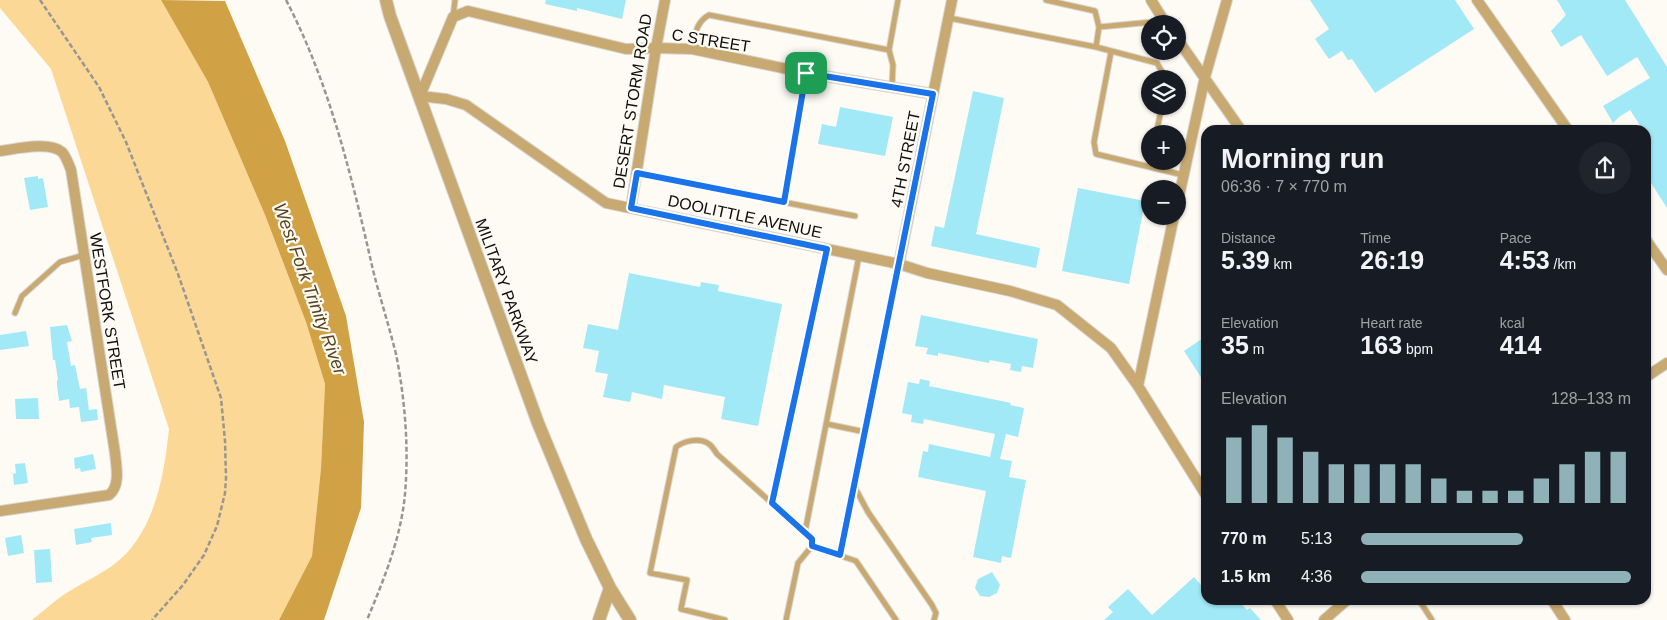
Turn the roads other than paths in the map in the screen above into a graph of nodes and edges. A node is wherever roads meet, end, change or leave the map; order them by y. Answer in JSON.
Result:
{"nodes":[{"id":1,"x":386,"y":0,"type":"edge"},
{"id":2,"x":455,"y":0,"type":"edge"},
{"id":3,"x":665,"y":0,"type":"edge"},
{"id":4,"x":898,"y":0,"type":"edge"},
{"id":5,"x":952,"y":0,"type":"edge"},
{"id":6,"x":1046,"y":0,"type":"edge"},
{"id":7,"x":1151,"y":0,"type":"edge"},
{"id":8,"x":1227,"y":0,"type":"edge"},
{"id":9,"x":1477,"y":0,"type":"edge"},
{"id":10,"x":1485,"y":0,"type":"edge"},
{"id":11,"x":1160,"y":15,"type":"edge"},
{"id":12,"x":453,"y":17,"type":"junction"},
{"id":13,"x":1488,"y":17,"type":"junction"},
{"id":14,"x":948,"y":18,"type":"junction"},
{"id":15,"x":1141,"y":24,"type":"edge"},
{"id":16,"x":1099,"y":27,"type":"junction"},
{"id":17,"x":1096,"y":47,"type":"junction"},
{"id":18,"x":656,"y":48,"type":"junction"},
{"id":19,"x":692,"y":49,"type":"junction"},
{"id":20,"x":889,"y":50,"type":"junction"},
{"id":21,"x":1186,"y":51,"type":"edge"},
{"id":22,"x":1111,"y":52,"type":"junction"},
{"id":23,"x":1161,"y":70,"type":"edge"},
{"id":24,"x":806,"y":73,"type":"junction"},
{"id":25,"x":1205,"y":77,"type":"junction"},
{"id":26,"x":892,"y":87,"type":"junction"},
{"id":27,"x":933,"y":94,"type":"junction"},
{"id":28,"x":420,"y":96,"type":"junction"},
{"id":29,"x":1238,"y":125,"type":"edge"},
{"id":30,"x":1564,"y":125,"type":"edge"},
{"id":31,"x":0,"y":151,"type":"edge"},
{"id":32,"x":1141,"y":162,"type":"edge"},
{"id":33,"x":1168,"y":170,"type":"edge"},
{"id":34,"x":637,"y":173,"type":"junction"},
{"id":35,"x":1183,"y":175,"type":"junction"},
{"id":36,"x":1182,"y":180,"type":"edge"},
{"id":37,"x":784,"y":202,"type":"junction"},
{"id":38,"x":631,"y":208,"type":"junction"},
{"id":39,"x":855,"y":216,"type":"dead end"},
{"id":40,"x":1172,"y":225,"type":"edge"},
{"id":41,"x":1651,"y":247,"type":"edge"},
{"id":42,"x":827,"y":249,"type":"junction"},
{"id":43,"x":84,"y":255,"type":"junction"},
{"id":44,"x":859,"y":256,"type":"junction"},
{"id":45,"x":899,"y":264,"type":"junction"},
{"id":46,"x":1667,"y":270,"type":"edge"},
{"id":47,"x":15,"y":313,"type":"dead end"},
{"id":48,"x":1667,"y":363,"type":"edge"},
{"id":49,"x":1651,"y":374,"type":"edge"},
{"id":50,"x":1138,"y":386,"type":"junction"},
{"id":51,"x":826,"y":424,"type":"junction"},
{"id":52,"x":865,"y":432,"type":"junction"},
{"id":53,"x":1201,"y":485,"type":"edge"},
{"id":54,"x":854,"y":486,"type":"junction"},
{"id":55,"x":772,"y":503,"type":"junction"},
{"id":56,"x":0,"y":512,"type":"edge"},
{"id":57,"x":805,"y":532,"type":"junction"},
{"id":58,"x":812,"y":546,"type":"junction"},
{"id":59,"x":840,"y":555,"type":"junction"},
{"id":60,"x":610,"y":588,"type":"junction"},
{"id":61,"x":1278,"y":605,"type":"edge"},
{"id":62,"x":1341,"y":605,"type":"edge"},
{"id":63,"x":1422,"y":605,"type":"edge"},
{"id":64,"x":1555,"y":605,"type":"edge"},
{"id":65,"x":599,"y":620,"type":"edge"},
{"id":66,"x":630,"y":620,"type":"edge"},
{"id":67,"x":725,"y":620,"type":"edge"},
{"id":68,"x":786,"y":620,"type":"edge"},
{"id":69,"x":896,"y":620,"type":"edge"},
{"id":70,"x":934,"y":620,"type":"edge"},
{"id":71,"x":1288,"y":620,"type":"edge"},
{"id":72,"x":1324,"y":620,"type":"edge"},
{"id":73,"x":1432,"y":620,"type":"edge"},
{"id":74,"x":1565,"y":620,"type":"edge"}],
"edges":[{"from":1,"to":28,"type":"street","name":"MILITARY PARKWAY"},
{"from":2,"to":12,"type":"lane"},
{"from":3,"to":18,"type":"street","name":"DESERT STORM ROAD"},
{"from":4,"to":20,"type":"lane"},
{"from":5,"to":14,"type":"street","name":"4TH STREET"},
{"from":6,"to":16,"type":"lane"},
{"from":7,"to":11,"type":"street"},
{"from":8,"to":25,"type":"street"},
{"from":9,"to":13,"type":"street"},
{"from":10,"to":13,"type":"lane"},
{"from":12,"to":18,"type":"street","name":"C STREET"},
{"from":12,"to":28,"type":"street"},
{"from":13,"to":30,"type":"street"},
{"from":14,"to":17,"type":"lane"},
{"from":14,"to":27,"type":"street","name":"4TH STREET"},
{"from":15,"to":16,"type":"lane"},
{"from":16,"to":17,"type":"lane"},
{"from":17,"to":22,"type":"lane"},
{"from":18,"to":19,"type":"street","name":"C STREET"},
{"from":18,"to":34,"type":"street","name":"DESERT STORM ROAD"},
{"from":19,"to":20,"type":"lane"},
{"from":19,"to":24,"type":"street","name":"C STREET"},
{"from":20,"to":26,"type":"lane"},
{"from":21,"to":25,"type":"street"},
{"from":22,"to":23,"type":"lane"},
{"from":22,"to":32,"type":"lane"},
{"from":24,"to":26,"type":"street","name":"C STREET"},
{"from":24,"to":37,"type":"lane"},
{"from":25,"to":29,"type":"street"},
{"from":25,"to":35,"type":"street"},
{"from":26,"to":27,"type":"street","name":"C STREET"},
{"from":27,"to":45,"type":"street","name":"4TH STREET"},
{"from":28,"to":38,"type":"street","name":"DOOLITTLE AVENUE"},
{"from":28,"to":60,"type":"street","name":"MILITARY PARKWAY"},
{"from":31,"to":43,"type":"street","name":"WESTFORK STREET"},
{"from":33,"to":35,"type":"lane"},
{"from":34,"to":37,"type":"lane"},
{"from":34,"to":38,"type":"street","name":"DESERT STORM ROAD"},
{"from":35,"to":36,"type":"street"},
{"from":37,"to":39,"type":"lane"},
{"from":38,"to":42,"type":"street","name":"DOOLITTLE AVENUE"},
{"from":40,"to":50,"type":"street"},
{"from":41,"to":46,"type":"street"},
{"from":42,"to":44,"type":"street","name":"DOOLITTLE AVENUE"},
{"from":42,"to":55,"type":"lane"},
{"from":43,"to":47,"type":"lane"},
{"from":43,"to":56,"type":"street","name":"WESTFORK STREET"},
{"from":44,"to":45,"type":"street","name":"DOOLITTLE AVENUE"},
{"from":44,"to":51,"type":"lane"},
{"from":45,"to":50,"type":"street","name":"DOOLITTLE AVENUE"},
{"from":45,"to":52,"type":"lane"},
{"from":48,"to":49,"type":"street"},
{"from":50,"to":53,"type":"street","name":"DOOLITTLE AVENUE"},
{"from":51,"to":52,"type":"lane"},
{"from":51,"to":57,"type":"lane"},
{"from":52,"to":54,"type":"lane"},
{"from":54,"to":59,"type":"lane"},
{"from":54,"to":70,"type":"lane"},
{"from":55,"to":57,"type":"lane"},
{"from":55,"to":67,"type":"lane"},
{"from":57,"to":58,"type":"lane"},
{"from":58,"to":59,"type":"lane"},
{"from":58,"to":68,"type":"lane"},
{"from":59,"to":69,"type":"lane"},
{"from":60,"to":65,"type":"street"},
{"from":60,"to":66,"type":"street","name":"MILITARY PARKWAY"},
{"from":61,"to":71,"type":"street"},
{"from":62,"to":72,"type":"street"},
{"from":63,"to":73,"type":"lane"},
{"from":64,"to":74,"type":"street"}]}
